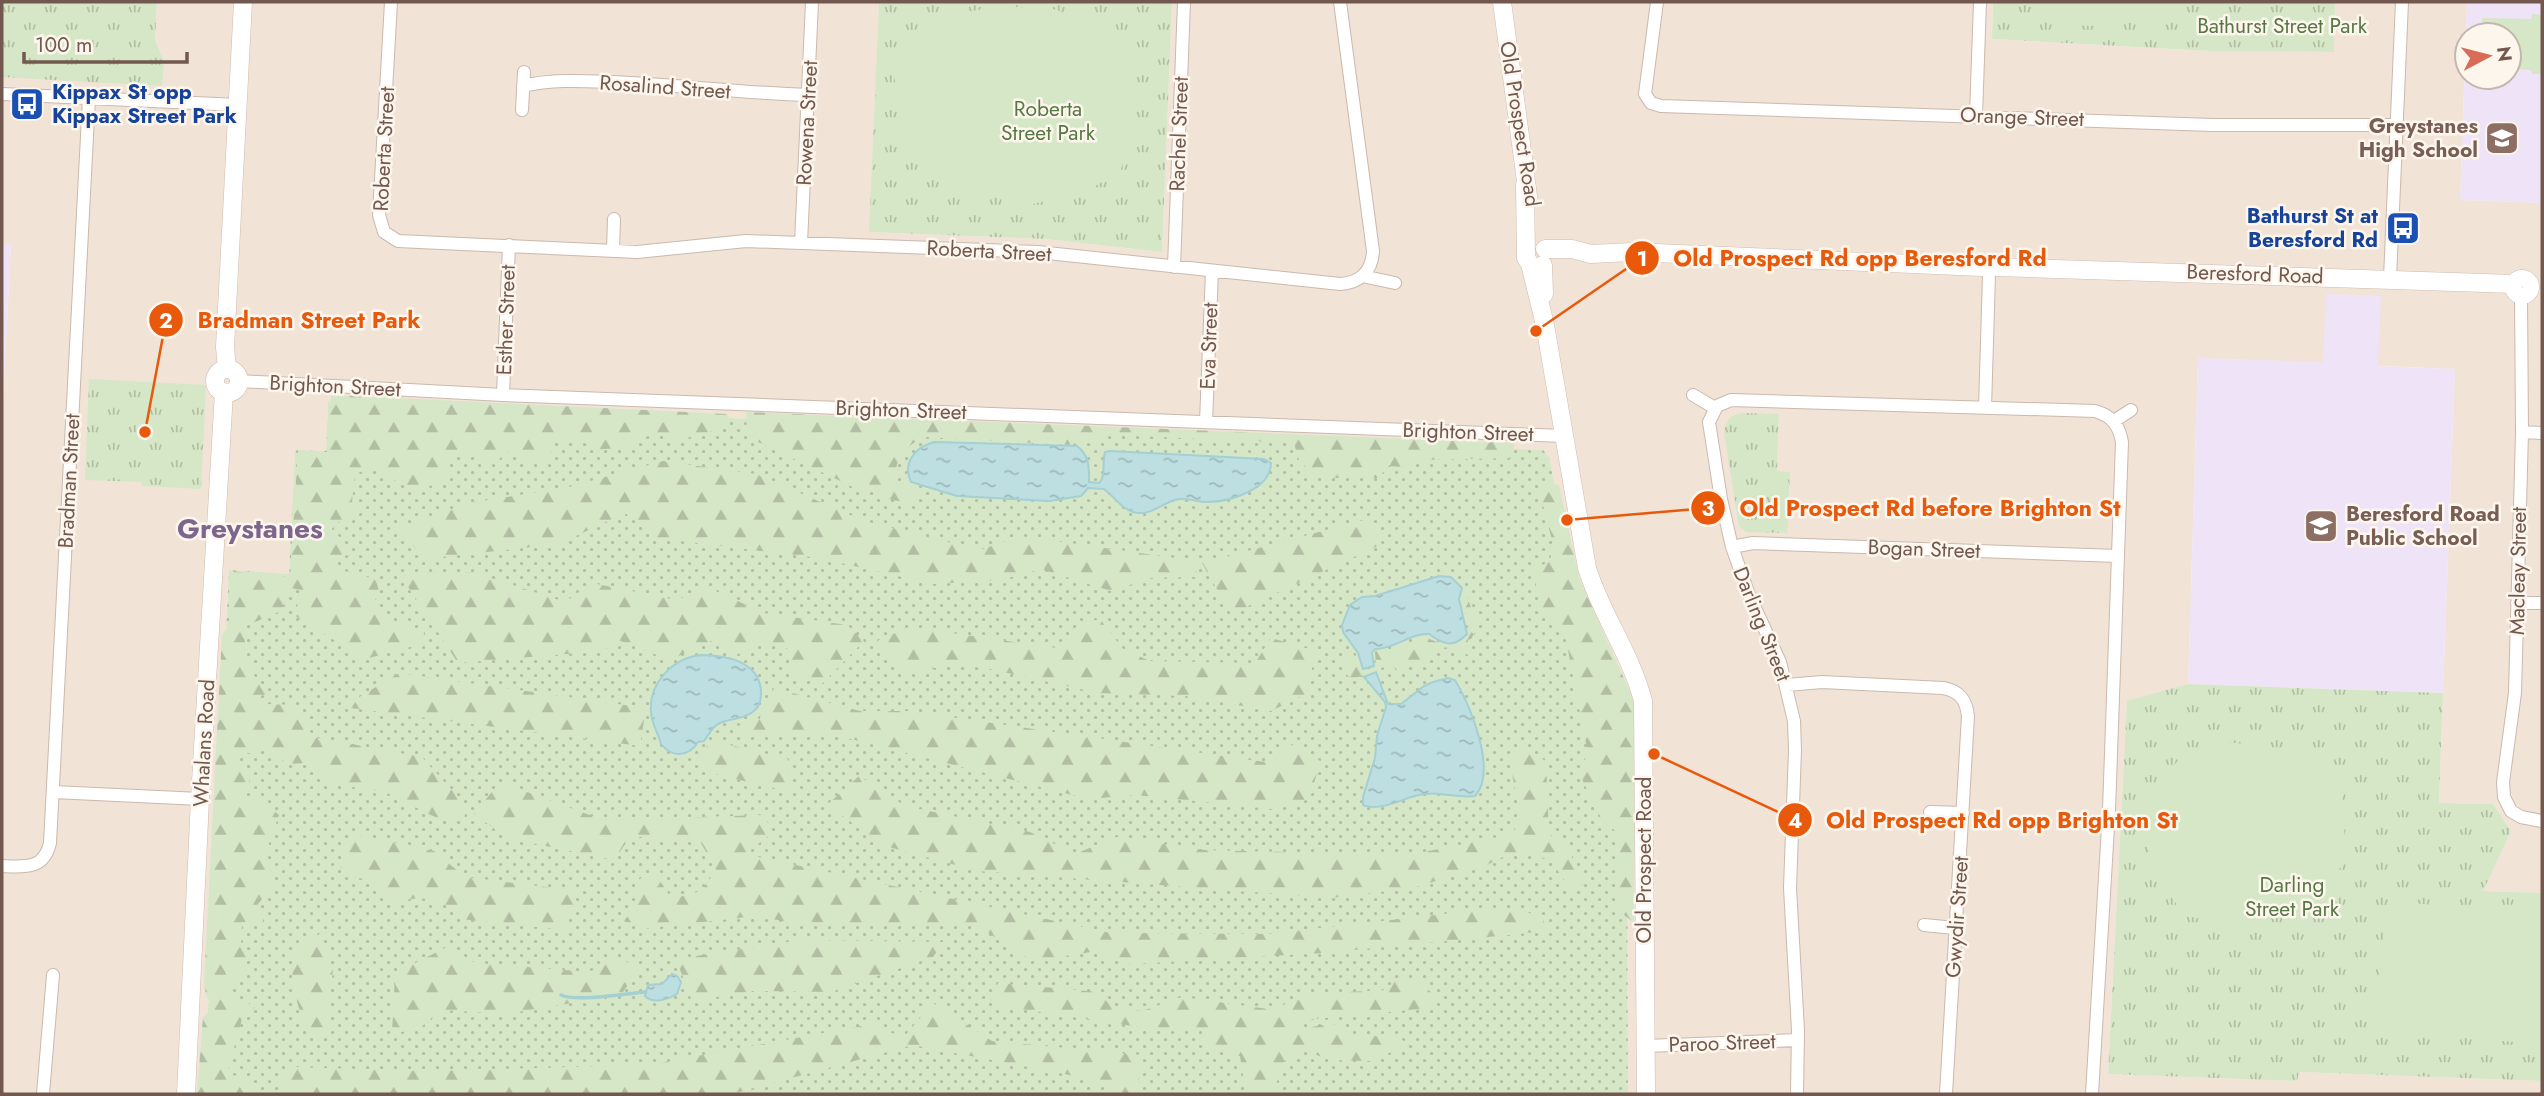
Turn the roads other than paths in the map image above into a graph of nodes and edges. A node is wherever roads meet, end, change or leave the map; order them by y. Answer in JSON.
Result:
{"nodes":[{"id":1,"x":243,"y":2,"type":"edge"},
{"id":2,"x":391,"y":2,"type":"edge"},
{"id":3,"x":812,"y":2,"type":"edge"},
{"id":4,"x":1184,"y":2,"type":"edge"},
{"id":5,"x":1340,"y":2,"type":"edge"},
{"id":6,"x":1502,"y":2,"type":"edge"},
{"id":7,"x":1657,"y":2,"type":"edge"},
{"id":8,"x":1980,"y":2,"type":"edge"},
{"id":9,"x":2402,"y":2,"type":"edge"},
{"id":10,"x":524,"y":72,"type":"dead end"},
{"id":11,"x":523,"y":86,"type":"junction"},
{"id":12,"x":2,"y":94,"type":"edge"},
{"id":13,"x":808,"y":96,"type":"junction"},
{"id":14,"x":89,"y":98,"type":"junction"},
{"id":15,"x":238,"y":106,"type":"junction"},
{"id":16,"x":522,"y":110,"type":"dead end"},
{"id":17,"x":1976,"y":115,"type":"junction"},
{"id":18,"x":2397,"y":125,"type":"junction"},
{"id":19,"x":614,"y":219,"type":"dead end"},
{"id":20,"x":801,"y":243,"type":"junction"},
{"id":21,"x":509,"y":246,"type":"junction"},
{"id":22,"x":613,"y":250,"type":"junction"},
{"id":23,"x":1538,"y":256,"type":"junction"},
{"id":24,"x":1174,"y":267,"type":"junction"},
{"id":25,"x":1989,"y":270,"type":"junction"},
{"id":26,"x":1212,"y":271,"type":"junction"},
{"id":27,"x":1362,"y":276,"type":"junction"},
{"id":28,"x":2390,"y":278,"type":"junction"},
{"id":29,"x":1395,"y":283,"type":"dead end"},
{"id":30,"x":2527,"y":287,"type":"edge"},
{"id":31,"x":233,"y":375,"type":"junction"},
{"id":32,"x":503,"y":394,"type":"junction"},
{"id":33,"x":1693,"y":395,"type":"dead end"},
{"id":34,"x":1715,"y":408,"type":"junction"},
{"id":35,"x":1985,"y":408,"type":"junction"},
{"id":36,"x":2131,"y":410,"type":"dead end"},
{"id":37,"x":2114,"y":421,"type":"junction"},
{"id":38,"x":1206,"y":422,"type":"junction"},
{"id":39,"x":2522,"y":432,"type":"junction"},
{"id":40,"x":2542,"y":433,"type":"edge"},
{"id":41,"x":1564,"y":436,"type":"junction"},
{"id":42,"x":1732,"y":547,"type":"junction"},
{"id":43,"x":2118,"y":556,"type":"junction"},
{"id":44,"x":2518,"y":603,"type":"junction"},
{"id":45,"x":2542,"y":603,"type":"edge"},
{"id":46,"x":1787,"y":685,"type":"junction"},
{"id":47,"x":1975,"y":690,"type":"dead end"},
{"id":48,"x":1963,"y":698,"type":"junction"},
{"id":49,"x":54,"y":792,"type":"junction"},
{"id":50,"x":200,"y":799,"type":"junction"},
{"id":51,"x":1930,"y":812,"type":"dead end"},
{"id":52,"x":1963,"y":814,"type":"junction"},
{"id":53,"x":2542,"y":821,"type":"edge"},
{"id":54,"x":2,"y":866,"type":"edge"},
{"id":55,"x":1924,"y":925,"type":"dead end"},
{"id":56,"x":1955,"y":928,"type":"junction"},
{"id":57,"x":53,"y":975,"type":"dead end"},
{"id":58,"x":1798,"y":1040,"type":"junction"},
{"id":59,"x":1646,"y":1046,"type":"junction"},
{"id":60,"x":43,"y":1094,"type":"edge"},
{"id":61,"x":186,"y":1094,"type":"edge"},
{"id":62,"x":1646,"y":1094,"type":"edge"},
{"id":63,"x":1797,"y":1094,"type":"edge"},
{"id":64,"x":1946,"y":1094,"type":"edge"},
{"id":65,"x":2092,"y":1094,"type":"edge"}],
"edges":[{"from":1,"to":15,"type":"street"},
{"from":2,"to":21,"type":"street","name":"Roberta Street"},
{"from":3,"to":13,"type":"street","name":"Rowena Street"},
{"from":4,"to":24,"type":"street","name":"Rachel Street"},
{"from":5,"to":27,"type":"street"},
{"from":6,"to":23,"type":"street","name":"Old Prospect Road"},
{"from":7,"to":17,"type":"street","name":"Orange Street"},
{"from":8,"to":17,"type":"street"},
{"from":9,"to":18,"type":"street"},
{"from":10,"to":11,"type":"street"},
{"from":11,"to":13,"type":"street","name":"Rosalind Street"},
{"from":11,"to":16,"type":"street"},
{"from":12,"to":14,"type":"street"},
{"from":13,"to":20,"type":"street","name":"Rowena Street"},
{"from":14,"to":15,"type":"street"},
{"from":14,"to":49,"type":"street","name":"Bradman Street"},
{"from":15,"to":31,"type":"street"},
{"from":17,"to":18,"type":"street","name":"Orange Street"},
{"from":18,"to":28,"type":"street"},
{"from":19,"to":22,"type":"street"},
{"from":20,"to":22,"type":"street","name":"Roberta Street"},
{"from":20,"to":24,"type":"street","name":"Roberta Street"},
{"from":21,"to":22,"type":"street","name":"Roberta Street"},
{"from":21,"to":32,"type":"street","name":"Esther Street"},
{"from":23,"to":25,"type":"street","name":"Beresford Road"},
{"from":23,"to":41,"type":"street","name":"Old Prospect Road"},
{"from":24,"to":26,"type":"street","name":"Roberta Street"},
{"from":25,"to":28,"type":"street","name":"Beresford Road"},
{"from":25,"to":35,"type":"street"},
{"from":26,"to":27,"type":"street","name":"Roberta Street"},
{"from":26,"to":38,"type":"street","name":"Eva Street"},
{"from":27,"to":29,"type":"street","name":"Roberta Street"},
{"from":28,"to":30,"type":"street","name":"Beresford Road"},
{"from":30,"to":39,"type":"street","name":"Macleay Street"},
{"from":31,"to":32,"type":"street","name":"Brighton Street"},
{"from":31,"to":50,"type":"street","name":"Whalans Road"},
{"from":32,"to":38,"type":"street","name":"Brighton Street"},
{"from":33,"to":34,"type":"street"},
{"from":34,"to":35,"type":"street"},
{"from":34,"to":42,"type":"street","name":"Darling Street"},
{"from":35,"to":37,"type":"street"},
{"from":36,"to":37,"type":"street"},
{"from":37,"to":43,"type":"street"},
{"from":38,"to":41,"type":"street","name":"Brighton Street"},
{"from":39,"to":40,"type":"street"},
{"from":39,"to":44,"type":"street","name":"Macleay Street"},
{"from":41,"to":59,"type":"street","name":"Old Prospect Road"},
{"from":42,"to":43,"type":"street","name":"Bogan Street"},
{"from":42,"to":46,"type":"street","name":"Darling Street"},
{"from":43,"to":65,"type":"street"},
{"from":44,"to":45,"type":"street"},
{"from":44,"to":53,"type":"street","name":"Macleay Street"},
{"from":46,"to":48,"type":"street"},
{"from":46,"to":58,"type":"street","name":"Darling Street"},
{"from":47,"to":48,"type":"street"},
{"from":48,"to":52,"type":"street","name":"Gwydir Street"},
{"from":49,"to":50,"type":"street"},
{"from":49,"to":54,"type":"street","name":"Bradman Street"},
{"from":50,"to":61,"type":"street","name":"Whalans Road"},
{"from":51,"to":52,"type":"street"},
{"from":52,"to":56,"type":"street","name":"Gwydir Street"},
{"from":55,"to":56,"type":"street"},
{"from":56,"to":64,"type":"street","name":"Gwydir Street"},
{"from":57,"to":60,"type":"street"},
{"from":58,"to":59,"type":"street","name":"Paroo Street"},
{"from":58,"to":63,"type":"street","name":"Darling Street"},
{"from":59,"to":62,"type":"street","name":"Old Prospect Road"}]}
